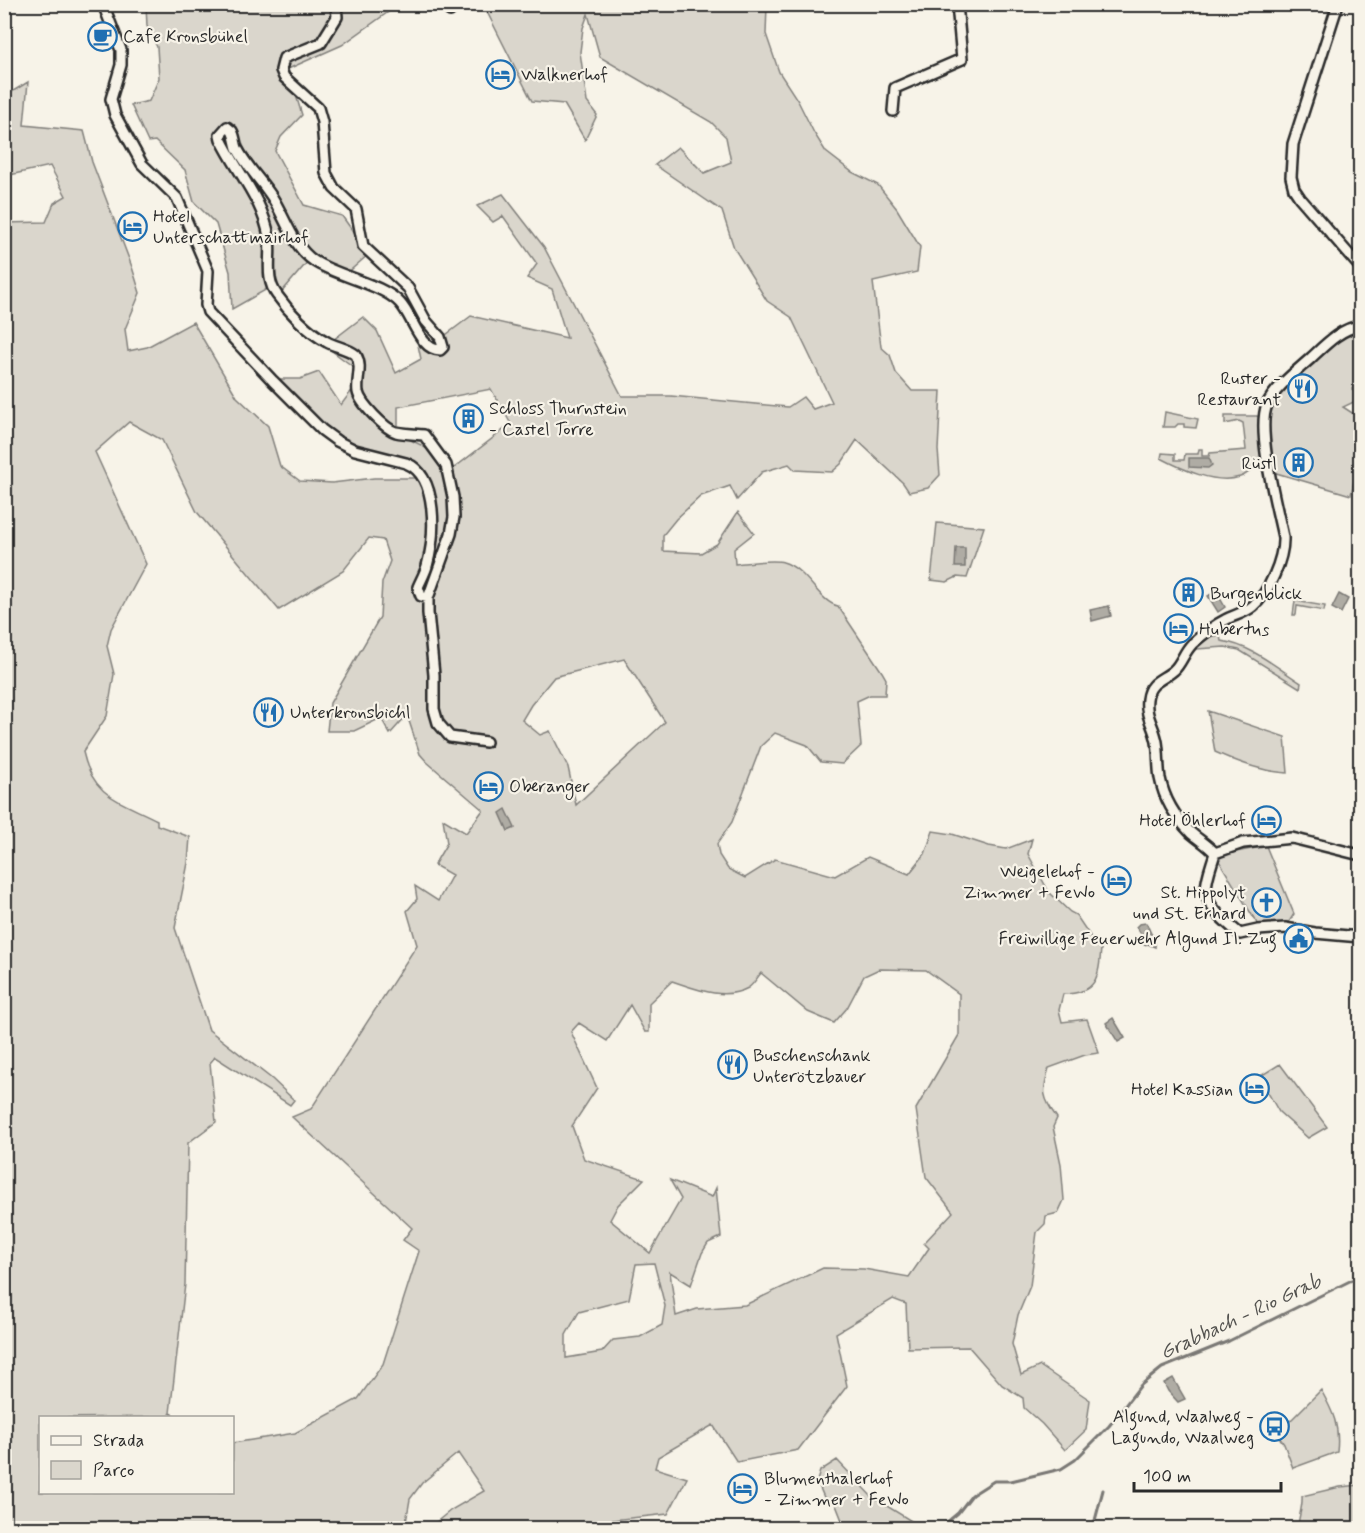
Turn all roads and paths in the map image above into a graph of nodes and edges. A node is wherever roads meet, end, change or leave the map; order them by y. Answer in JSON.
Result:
{"nodes":[{"id":1,"x":103,"y":4,"type":"edge"},
{"id":2,"x":336,"y":4,"type":"edge"},
{"id":3,"x":957,"y":4,"type":"edge"},
{"id":4,"x":1338,"y":4,"type":"edge"},
{"id":5,"x":893,"y":111,"type":"dead end"},
{"id":6,"x":1360,"y":267,"type":"edge"},
{"id":7,"x":1360,"y":326,"type":"edge"},
{"id":8,"x":428,"y":598,"type":"junction"},
{"id":9,"x":486,"y":742,"type":"dead end"},
{"id":10,"x":1215,"y":853,"type":"junction"},
{"id":11,"x":1360,"y":855,"type":"edge"},
{"id":12,"x":1360,"y":937,"type":"edge"}],
"edges":[{"from":1,"to":8,"type":"street"},
{"from":2,"to":8,"type":"street"},
{"from":3,"to":5,"type":"street"},
{"from":4,"to":6,"type":"street"},
{"from":7,"to":10,"type":"street"},
{"from":8,"to":9,"type":"street"},
{"from":10,"to":11,"type":"street"},
{"from":10,"to":12,"type":"street"}]}
